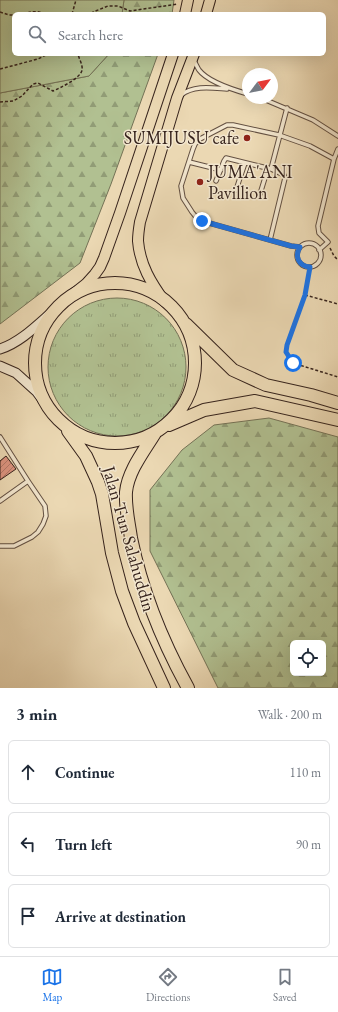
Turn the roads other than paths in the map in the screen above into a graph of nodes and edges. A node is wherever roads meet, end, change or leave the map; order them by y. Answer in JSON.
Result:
{"nodes":[{"id":1,"x":210,"y":0,"type":"edge"},
{"id":2,"x":188,"y":1,"type":"edge"},
{"id":3,"x":185,"y":12,"type":"edge"},
{"id":4,"x":207,"y":12,"type":"edge"},
{"id":5,"x":172,"y":56,"type":"edge"},
{"id":6,"x":194,"y":56,"type":"edge"},
{"id":7,"x":228,"y":89,"type":"junction"},
{"id":8,"x":242,"y":92,"type":"edge"},
{"id":9,"x":177,"y":98,"type":"junction"},
{"id":10,"x":277,"y":104,"type":"edge"},
{"id":11,"x":287,"y":108,"type":"junction"},
{"id":12,"x":279,"y":135,"type":"junction"},
{"id":13,"x":338,"y":136,"type":"edge"},
{"id":14,"x":338,"y":150,"type":"edge"},
{"id":15,"x":334,"y":159,"type":"junction"},
{"id":16,"x":189,"y":162,"type":"junction"},
{"id":17,"x":245,"y":163,"type":"junction"},
{"id":18,"x":269,"y":169,"type":"junction"},
{"id":19,"x":221,"y":170,"type":"junction"},
{"id":20,"x":216,"y":181,"type":"dead end"},
{"id":21,"x":236,"y":190,"type":"dead end"},
{"id":22,"x":260,"y":194,"type":"dead end"},
{"id":23,"x":270,"y":240,"type":"junction"},
{"id":24,"x":300,"y":247,"type":"junction"},
{"id":25,"x":319,"y":250,"type":"junction"},
{"id":26,"x":67,"y":299,"type":"junction"},
{"id":27,"x":165,"y":302,"type":"junction"},
{"id":28,"x":58,"y":307,"type":"junction"},
{"id":29,"x":180,"y":318,"type":"junction"},
{"id":30,"x":0,"y":349,"type":"edge"},
{"id":31,"x":0,"y":366,"type":"edge"},
{"id":32,"x":338,"y":403,"type":"edge"},
{"id":33,"x":51,"y":411,"type":"junction"},
{"id":34,"x":338,"y":420,"type":"edge"},
{"id":35,"x":64,"y":425,"type":"junction"},
{"id":36,"x":158,"y":430,"type":"junction"},
{"id":37,"x":0,"y":437,"type":"edge"},
{"id":38,"x":28,"y":480,"type":"junction"},
{"id":39,"x":0,"y":501,"type":"edge"},
{"id":40,"x":0,"y":546,"type":"edge"},
{"id":41,"x":164,"y":688,"type":"edge"},
{"id":42,"x":188,"y":688,"type":"edge"}],
"edges":[{"from":1,"to":4,"type":"main road"},
{"from":2,"to":3,"type":"main road"},
{"from":5,"to":26,"type":"main road"},
{"from":6,"to":7,"type":"lane"},
{"from":6,"to":9,"type":"main road"},
{"from":7,"to":8,"type":"lane"},
{"from":7,"to":9,"type":"lane"},
{"from":9,"to":27,"type":"main road"},
{"from":10,"to":11,"type":"lane"},
{"from":11,"to":12,"type":"lane"},
{"from":11,"to":13,"type":"lane"},
{"from":12,"to":15,"type":"lane"},
{"from":12,"to":16,"type":"lane"},
{"from":12,"to":18,"type":"lane"},
{"from":14,"to":15,"type":"lane"},
{"from":15,"to":25,"type":"lane"},
{"from":16,"to":19,"type":"lane"},
{"from":16,"to":23,"type":"lane"},
{"from":17,"to":18,"type":"lane"},
{"from":17,"to":19,"type":"lane"},
{"from":17,"to":21,"type":"lane"},
{"from":18,"to":22,"type":"lane"},
{"from":18,"to":23,"type":"lane"},
{"from":19,"to":20,"type":"lane"},
{"from":23,"to":24,"type":"lane"},
{"from":24,"to":25,"type":"lane"},
{"from":24,"to":25,"type":"lane"},
{"from":26,"to":27,"type":"highway"},
{"from":26,"to":28,"type":"highway"},
{"from":27,"to":29,"type":"highway"},
{"from":28,"to":30,"type":"street"},
{"from":28,"to":33,"type":"highway"},
{"from":29,"to":32,"type":"highway"},
{"from":29,"to":36,"type":"highway"},
{"from":31,"to":33,"type":"street"},
{"from":33,"to":35,"type":"highway"},
{"from":34,"to":36,"type":"highway"},
{"from":35,"to":36,"type":"highway"},
{"from":35,"to":41,"type":"highway","name":"Jalan Tun Salahuddin"},
{"from":36,"to":42,"type":"highway","name":"Jalan Tun Salahuddin"},
{"from":37,"to":38,"type":"lane"},
{"from":38,"to":39,"type":"lane"},
{"from":38,"to":40,"type":"lane"}]}
